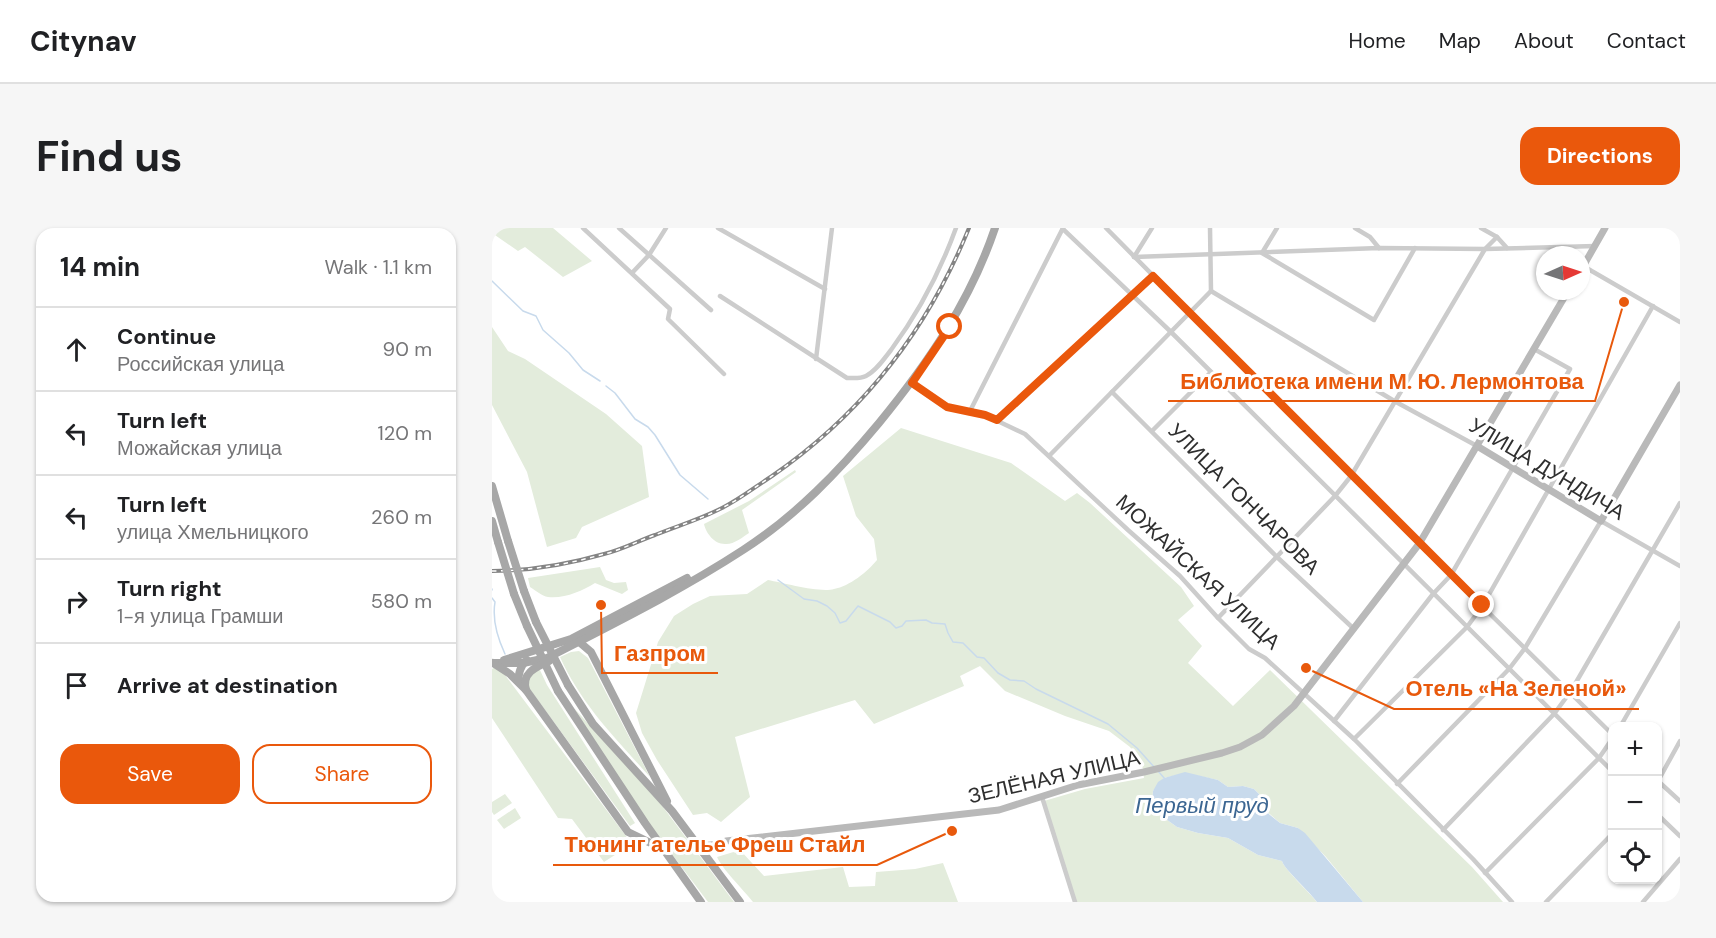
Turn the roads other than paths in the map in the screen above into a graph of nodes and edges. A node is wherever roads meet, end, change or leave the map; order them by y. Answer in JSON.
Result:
{"nodes":[{"id":1,"x":583,"y":228,"type":"edge"},
{"id":2,"x":619,"y":228,"type":"edge"},
{"id":3,"x":666,"y":228,"type":"edge"},
{"id":4,"x":718,"y":228,"type":"edge"},
{"id":5,"x":832,"y":228,"type":"edge"},
{"id":6,"x":956,"y":228,"type":"edge"},
{"id":7,"x":989,"y":228,"type":"edge"},
{"id":8,"x":994,"y":228,"type":"edge"},
{"id":9,"x":1063,"y":228,"type":"edge"},
{"id":10,"x":1106,"y":228,"type":"edge"},
{"id":11,"x":1152,"y":228,"type":"edge"},
{"id":12,"x":1210,"y":228,"type":"edge"},
{"id":13,"x":1277,"y":228,"type":"edge"},
{"id":14,"x":1355,"y":228,"type":"edge"},
{"id":15,"x":1481,"y":228,"type":"edge"},
{"id":16,"x":1605,"y":228,"type":"edge"},
{"id":17,"x":1497,"y":237,"type":"junction"},
{"id":18,"x":1595,"y":246,"type":"junction"},
{"id":19,"x":1379,"y":248,"type":"junction"},
{"id":20,"x":1415,"y":248,"type":"junction"},
{"id":21,"x":1507,"y":248,"type":"junction"},
{"id":22,"x":1485,"y":249,"type":"junction"},
{"id":23,"x":1262,"y":253,"type":"junction"},
{"id":24,"x":1590,"y":254,"type":"edge"},
{"id":25,"x":649,"y":255,"type":"junction"},
{"id":26,"x":1209,"y":255,"type":"junction"},
{"id":27,"x":1134,"y":257,"type":"junction"},
{"id":28,"x":1590,"y":272,"type":"edge"},
{"id":29,"x":632,"y":273,"type":"junction"},
{"id":30,"x":1153,"y":276,"type":"junction"},
{"id":31,"x":825,"y":289,"type":"junction"},
{"id":32,"x":1211,"y":291,"type":"junction"},
{"id":33,"x":1134,"y":295,"type":"junction"},
{"id":34,"x":720,"y":296,"type":"dead end"},
{"id":35,"x":1563,"y":300,"type":"edge"},
{"id":36,"x":1653,"y":306,"type":"junction"},
{"id":37,"x":711,"y":310,"type":"dead end"},
{"id":38,"x":1189,"y":313,"type":"junction"},
{"id":39,"x":1680,"y":322,"type":"edge"},
{"id":40,"x":1171,"y":332,"type":"junction"},
{"id":41,"x":1534,"y":349,"type":"junction"},
{"id":42,"x":816,"y":360,"type":"junction"},
{"id":43,"x":1211,"y":372,"type":"junction"},
{"id":44,"x":724,"y":374,"type":"dead end"},
{"id":45,"x":912,"y":383,"type":"junction"},
{"id":46,"x":1680,"y":385,"type":"edge"},
{"id":47,"x":1113,"y":392,"type":"junction"},
{"id":48,"x":1396,"y":402,"type":"junction"},
{"id":49,"x":969,"y":413,"type":"junction"},
{"id":50,"x":997,"y":420,"type":"junction"},
{"id":51,"x":1152,"y":431,"type":"junction"},
{"id":52,"x":1477,"y":446,"type":"junction"},
{"id":53,"x":1050,"y":455,"type":"junction"},
{"id":54,"x":1513,"y":468,"type":"junction"},
{"id":55,"x":1351,"y":476,"type":"junction"},
{"id":56,"x":492,"y":486,"type":"edge"},
{"id":57,"x":1550,"y":489,"type":"junction"},
{"id":58,"x":1335,"y":496,"type":"junction"},
{"id":59,"x":1680,"y":503,"type":"edge"},
{"id":60,"x":492,"y":521,"type":"edge"},
{"id":61,"x":1601,"y":521,"type":"junction"},
{"id":62,"x":1419,"y":544,"type":"junction"},
{"id":63,"x":1653,"y":550,"type":"junction"},
{"id":64,"x":1277,"y":556,"type":"junction"},
{"id":65,"x":1404,"y":564,"type":"junction"},
{"id":66,"x":1680,"y":566,"type":"edge"},
{"id":67,"x":1450,"y":574,"type":"junction"},
{"id":68,"x":1433,"y":594,"type":"junction"},
{"id":69,"x":1482,"y":605,"type":"junction"},
{"id":70,"x":1218,"y":618,"type":"junction"},
{"id":71,"x":1680,"y":623,"type":"edge"},
{"id":72,"x":1467,"y":627,"type":"junction"},
{"id":73,"x":1354,"y":629,"type":"junction"},
{"id":74,"x":599,"y":631,"type":"junction"},
{"id":75,"x":571,"y":639,"type":"junction"},
{"id":76,"x":580,"y":641,"type":"junction"},
{"id":77,"x":542,"y":648,"type":"junction"},
{"id":78,"x":1525,"y":648,"type":"junction"},
{"id":79,"x":591,"y":652,"type":"junction"},
{"id":80,"x":492,"y":663,"type":"edge"},
{"id":81,"x":523,"y":663,"type":"junction"},
{"id":82,"x":1509,"y":669,"type":"junction"},
{"id":83,"x":518,"y":681,"type":"junction"},
{"id":84,"x":526,"y":690,"type":"junction"},
{"id":85,"x":1570,"y":691,"type":"junction"},
{"id":86,"x":1304,"y":693,"type":"junction"},
{"id":87,"x":1554,"y":714,"type":"junction"},
{"id":88,"x":1334,"y":721,"type":"junction"},
{"id":89,"x":1622,"y":722,"type":"edge"},
{"id":90,"x":1608,"y":730,"type":"edge"},
{"id":91,"x":1354,"y":739,"type":"junction"},
{"id":92,"x":1680,"y":741,"type":"edge"},
{"id":93,"x":1608,"y":745,"type":"edge"},
{"id":94,"x":1599,"y":758,"type":"junction"},
{"id":95,"x":1608,"y":767,"type":"edge"},
{"id":96,"x":1660,"y":776,"type":"edge"},
{"id":97,"x":1662,"y":783,"type":"edge"},
{"id":98,"x":1397,"y":784,"type":"junction"},
{"id":99,"x":1042,"y":797,"type":"junction"},
{"id":100,"x":1680,"y":801,"type":"edge"},
{"id":101,"x":672,"y":811,"type":"junction"},
{"id":102,"x":1662,"y":819,"type":"edge"},
{"id":103,"x":1443,"y":830,"type":"junction"},
{"id":104,"x":1680,"y":836,"type":"edge"},
{"id":105,"x":1608,"y":838,"type":"edge"},
{"id":106,"x":696,"y":843,"type":"junction"},
{"id":107,"x":716,"y":845,"type":"junction"},
{"id":108,"x":663,"y":849,"type":"junction"},
{"id":109,"x":1680,"y":860,"type":"edge"},
{"id":110,"x":711,"y":864,"type":"junction"},
{"id":111,"x":1485,"y":873,"type":"junction"},
{"id":112,"x":701,"y":902,"type":"edge"},
{"id":113,"x":740,"y":902,"type":"edge"},
{"id":114,"x":1075,"y":902,"type":"edge"},
{"id":115,"x":1512,"y":902,"type":"edge"},
{"id":116,"x":1546,"y":902,"type":"edge"},
{"id":117,"x":1643,"y":902,"type":"edge"}],
"edges":[{"from":1,"to":29,"type":"street"},
{"from":2,"to":25,"type":"street"},
{"from":3,"to":25,"type":"street"},
{"from":4,"to":31,"type":"street"},
{"from":5,"to":31,"type":"street"},
{"from":6,"to":42,"type":"street"},
{"from":7,"to":75,"type":"main road"},
{"from":8,"to":45,"type":"main road"},
{"from":9,"to":33,"type":"street"},
{"from":9,"to":49,"type":"street"},
{"from":10,"to":27,"type":"street"},
{"from":11,"to":27,"type":"street"},
{"from":12,"to":26,"type":"street"},
{"from":13,"to":23,"type":"street"},
{"from":14,"to":19,"type":"street"},
{"from":15,"to":17,"type":"street"},
{"from":16,"to":18,"type":"street"},
{"from":17,"to":21,"type":"street"},
{"from":17,"to":22,"type":"street"},
{"from":18,"to":21,"type":"street"},
{"from":18,"to":24,"type":"street"},
{"from":19,"to":20,"type":"street"},
{"from":19,"to":23,"type":"street"},
{"from":20,"to":22,"type":"street"},
{"from":20,"to":23,"type":"street"},
{"from":21,"to":22,"type":"street"},
{"from":22,"to":48,"type":"street"},
{"from":23,"to":26,"type":"street"},
{"from":25,"to":29,"type":"street"},
{"from":25,"to":37,"type":"street"},
{"from":26,"to":27,"type":"street"},
{"from":26,"to":32,"type":"street"},
{"from":27,"to":30,"type":"street"},
{"from":28,"to":36,"type":"street"},
{"from":29,"to":44,"type":"street"},
{"from":30,"to":33,"type":"street"},
{"from":30,"to":38,"type":"street"},
{"from":31,"to":42,"type":"street"},
{"from":32,"to":38,"type":"street"},
{"from":32,"to":48,"type":"street","name":"УЛИЦА ДУНДИЧА"},
{"from":33,"to":40,"type":"street"},
{"from":33,"to":50,"type":"street"},
{"from":34,"to":42,"type":"street"},
{"from":35,"to":41,"type":"street","name":"ЗЕЛЁНАЯ УЛИЦА"},
{"from":36,"to":39,"type":"street"},
{"from":36,"to":57,"type":"street"},
{"from":38,"to":40,"type":"street"},
{"from":38,"to":55,"type":"street"},
{"from":40,"to":43,"type":"street"},
{"from":40,"to":47,"type":"street"},
{"from":41,"to":52,"type":"street","name":"ЗЕЛЁНАЯ УЛИЦА"},
{"from":41,"to":54,"type":"street"},
{"from":43,"to":51,"type":"street"},
{"from":43,"to":58,"type":"street"},
{"from":45,"to":49,"type":"street","name":"МОЖАЙСКАЯ УЛИЦА"},
{"from":45,"to":74,"type":"main road"},
{"from":46,"to":61,"type":"street"},
{"from":47,"to":51,"type":"street","name":"УЛИЦА ГОНЧАРОВА"},
{"from":47,"to":53,"type":"street"},
{"from":48,"to":52,"type":"street","name":"УЛИЦА ДУНДИЧА"},
{"from":48,"to":55,"type":"street"},
{"from":49,"to":50,"type":"street","name":"МОЖАЙСКАЯ УЛИЦА"},
{"from":50,"to":53,"type":"street","name":"МОЖАЙСКАЯ УЛИЦА"},
{"from":51,"to":64,"type":"street","name":"УЛИЦА ГОНЧАРОВА"},
{"from":52,"to":54,"type":"street","name":"УЛИЦА ДУНДИЧА"},
{"from":52,"to":62,"type":"street","name":"ЗЕЛЁНАЯ УЛИЦА"},
{"from":53,"to":70,"type":"street","name":"МОЖАЙСКАЯ УЛИЦА"},
{"from":54,"to":57,"type":"street","name":"УЛИЦА ДУНДИЧА"},
{"from":54,"to":67,"type":"street"},
{"from":55,"to":58,"type":"street"},
{"from":55,"to":62,"type":"street"},
{"from":56,"to":101,"type":"main road","bridge":true},
{"from":57,"to":61,"type":"street","name":"УЛИЦА ДУНДИЧА"},
{"from":57,"to":69,"type":"street"},
{"from":58,"to":64,"type":"street"},
{"from":58,"to":65,"type":"street"},
{"from":59,"to":63,"type":"street"},
{"from":60,"to":108,"type":"main road","bridge":true},
{"from":61,"to":63,"type":"street","name":"УЛИЦА ДУНДИЧА"},
{"from":61,"to":78,"type":"street"},
{"from":62,"to":65,"type":"street","name":"ЗЕЛЁНАЯ УЛИЦА"},
{"from":62,"to":67,"type":"street"},
{"from":63,"to":66,"type":"street","name":"УЛИЦА ДУНДИЧА"},
{"from":63,"to":85,"type":"street"},
{"from":64,"to":70,"type":"street"},
{"from":64,"to":73,"type":"street","name":"УЛИЦА ГОНЧАРОВА"},
{"from":65,"to":68,"type":"street"},
{"from":65,"to":73,"type":"street","name":"ЗЕЛЁНАЯ УЛИЦА"},
{"from":67,"to":68,"type":"street"},
{"from":67,"to":69,"type":"street"},
{"from":68,"to":72,"type":"street"},
{"from":68,"to":88,"type":"street"},
{"from":69,"to":72,"type":"street"},
{"from":69,"to":78,"type":"street"},
{"from":70,"to":86,"type":"street","name":"МОЖАЙСКАЯ УЛИЦА"},
{"from":71,"to":89,"type":"street"},
{"from":72,"to":82,"type":"street"},
{"from":72,"to":91,"type":"street"},
{"from":73,"to":86,"type":"street","name":"ЗЕЛЁНАЯ УЛИЦА"},
{"from":74,"to":76,"type":"main road"},
{"from":74,"to":79,"type":"main road"},
{"from":75,"to":76,"type":"main road"},
{"from":75,"to":77,"type":"main road"},
{"from":76,"to":79,"type":"main road"},
{"from":76,"to":81,"type":"main road"},
{"from":77,"to":80,"type":"main road"},
{"from":77,"to":81,"type":"main road"},
{"from":78,"to":82,"type":"street"},
{"from":78,"to":85,"type":"street"},
{"from":79,"to":84,"type":"main road"},
{"from":79,"to":101,"type":"main road"},
{"from":80,"to":81,"type":"main road"},
{"from":80,"to":83,"type":"main road"},
{"from":81,"to":83,"type":"main road"},
{"from":82,"to":87,"type":"street"},
{"from":82,"to":98,"type":"street"},
{"from":83,"to":84,"type":"main road"},
{"from":84,"to":108,"type":"main road"},
{"from":85,"to":87,"type":"street"},
{"from":85,"to":90,"type":"street"},
{"from":86,"to":88,"type":"street","name":"МОЖАЙСКАЯ УЛИЦА"},
{"from":86,"to":99,"type":"street","name":"ЗЕЛЁНАЯ УЛИЦА"},
{"from":87,"to":94,"type":"street"},
{"from":87,"to":103,"type":"street"},
{"from":88,"to":91,"type":"street","name":"МОЖАЙСКАЯ УЛИЦА"},
{"from":91,"to":98,"type":"street","name":"МОЖАЙСКАЯ УЛИЦА"},
{"from":92,"to":96,"type":"street"},
{"from":93,"to":94,"type":"street"},
{"from":94,"to":95,"type":"street"},
{"from":94,"to":111,"type":"street"},
{"from":97,"to":100,"type":"street"},
{"from":98,"to":103,"type":"street","name":"МОЖАЙСКАЯ УЛИЦА"},
{"from":99,"to":107,"type":"street","name":"ЗЕЛЁНАЯ УЛИЦА"},
{"from":99,"to":114,"type":"street"},
{"from":101,"to":106,"type":"main road"},
{"from":102,"to":104,"type":"street"},
{"from":103,"to":111,"type":"street","name":"МОЖАЙСКАЯ УЛИЦА"},
{"from":105,"to":116,"type":"street"},
{"from":106,"to":107,"type":"street","name":"ЗЕЛЁНАЯ УЛИЦА"},
{"from":106,"to":110,"type":"main road"},
{"from":107,"to":110,"type":"street"},
{"from":108,"to":112,"type":"main road"},
{"from":109,"to":117,"type":"street"},
{"from":110,"to":113,"type":"main road"},
{"from":111,"to":115,"type":"street","name":"МОЖАЙСКАЯ УЛИЦА"}]}
